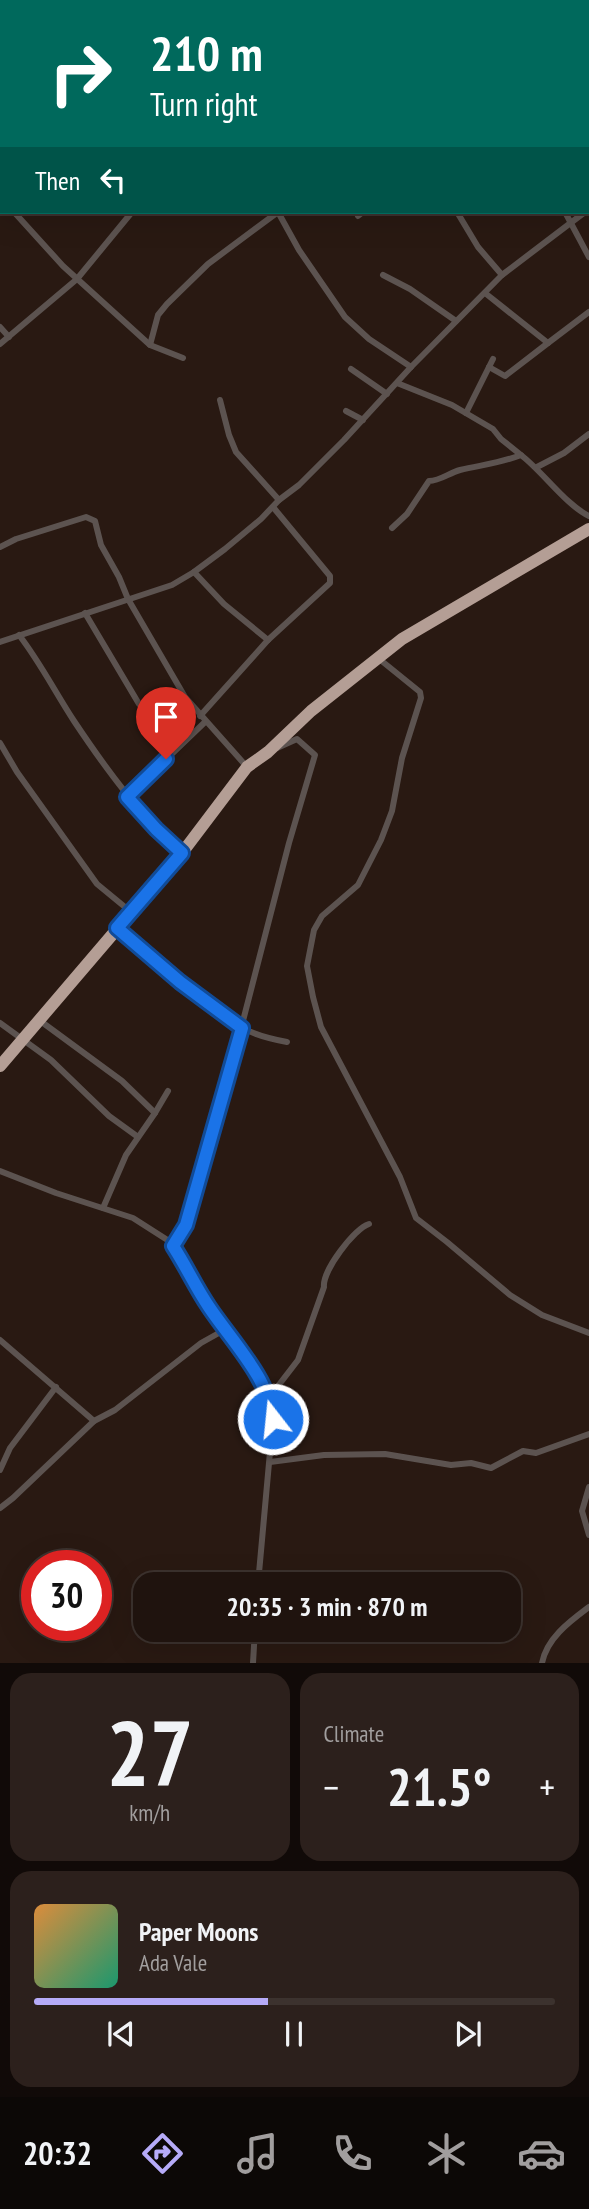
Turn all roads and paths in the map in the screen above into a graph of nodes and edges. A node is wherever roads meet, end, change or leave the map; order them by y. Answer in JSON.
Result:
{"nodes":[{"id":1,"x":16,"y":214,"type":"edge"},
{"id":2,"x":130,"y":214,"type":"edge"},
{"id":3,"x":275,"y":214,"type":"edge"},
{"id":4,"x":279,"y":214,"type":"edge"},
{"id":5,"x":458,"y":214,"type":"edge"},
{"id":6,"x":566,"y":214,"type":"edge"},
{"id":7,"x":582,"y":214,"type":"edge"},
{"id":8,"x":570,"y":224,"type":"junction"},
{"id":9,"x":589,"y":257,"type":"edge"},
{"id":10,"x":383,"y":275,"type":"dead end"},
{"id":11,"x":502,"y":275,"type":"junction"},
{"id":12,"x":77,"y":279,"type":"junction"},
{"id":13,"x":485,"y":293,"type":"junction"},
{"id":14,"x":589,"y":313,"type":"edge"},
{"id":15,"x":456,"y":321,"type":"junction"},
{"id":16,"x":0,"y":327,"type":"edge"},
{"id":17,"x":9,"y":337,"type":"junction"},
{"id":18,"x":548,"y":343,"type":"junction"},
{"id":19,"x":0,"y":344,"type":"edge"},
{"id":20,"x":150,"y":345,"type":"junction"},
{"id":21,"x":183,"y":358,"type":"dead end"},
{"id":22,"x":493,"y":359,"type":"dead end"},
{"id":23,"x":411,"y":367,"type":"junction"},
{"id":24,"x":489,"y":368,"type":"junction"},
{"id":25,"x":351,"y":369,"type":"dead end"},
{"id":26,"x":397,"y":383,"type":"junction"},
{"id":27,"x":387,"y":394,"type":"junction"},
{"id":28,"x":220,"y":400,"type":"dead end"},
{"id":29,"x":346,"y":411,"type":"dead end"},
{"id":30,"x":466,"y":413,"type":"junction"},
{"id":31,"x":363,"y":420,"type":"junction"},
{"id":32,"x":589,"y":434,"type":"edge"},
{"id":33,"x":521,"y":455,"type":"junction"},
{"id":34,"x":537,"y":467,"type":"junction"},
{"id":35,"x":279,"y":500,"type":"junction"},
{"id":36,"x":273,"y":507,"type":"junction"},
{"id":37,"x":589,"y":516,"type":"edge"},
{"id":38,"x":392,"y":528,"type":"dead end"},
{"id":39,"x":589,"y":529,"type":"edge"},
{"id":40,"x":0,"y":547,"type":"edge"},
{"id":41,"x":194,"y":572,"type":"junction"},
{"id":42,"x":128,"y":598,"type":"junction"},
{"id":43,"x":85,"y":613,"type":"junction"},
{"id":44,"x":19,"y":635,"type":"junction"},
{"id":45,"x":268,"y":640,"type":"junction"},
{"id":46,"x":0,"y":642,"type":"edge"},
{"id":47,"x":377,"y":657,"type":"junction"},
{"id":48,"x":138,"y":704,"type":"dead end"},
{"id":49,"x":203,"y":719,"type":"junction"},
{"id":50,"x":0,"y":743,"type":"edge"},
{"id":51,"x":268,"y":752,"type":"junction"},
{"id":52,"x":247,"y":767,"type":"junction"},
{"id":53,"x":127,"y":797,"type":"junction"},
{"id":54,"x":182,"y":853,"type":"junction"},
{"id":55,"x":131,"y":912,"type":"junction"},
{"id":56,"x":117,"y":928,"type":"junction"},
{"id":57,"x":39,"y":1019,"type":"junction"},
{"id":58,"x":0,"y":1023,"type":"edge"},
{"id":59,"x":242,"y":1028,"type":"junction"},
{"id":60,"x":22,"y":1040,"type":"junction"},
{"id":61,"x":287,"y":1042,"type":"dead end"},
{"id":62,"x":0,"y":1066,"type":"edge"},
{"id":63,"x":168,"y":1091,"type":"dead end"},
{"id":64,"x":155,"y":1113,"type":"junction"},
{"id":65,"x":138,"y":1137,"type":"junction"},
{"id":66,"x":0,"y":1171,"type":"edge"},
{"id":67,"x":103,"y":1208,"type":"junction"},
{"id":68,"x":369,"y":1224,"type":"dead end"},
{"id":69,"x":173,"y":1246,"type":"junction"},
{"id":70,"x":226,"y":1329,"type":"junction"},
{"id":71,"x":589,"y":1333,"type":"edge"},
{"id":72,"x":0,"y":1340,"type":"edge"},
{"id":73,"x":56,"y":1387,"type":"junction"},
{"id":74,"x":267,"y":1392,"type":"junction"},
{"id":75,"x":94,"y":1421,"type":"junction"},
{"id":76,"x":589,"y":1434,"type":"edge"},
{"id":77,"x":270,"y":1462,"type":"junction"},
{"id":78,"x":0,"y":1470,"type":"edge"},
{"id":79,"x":589,"y":1487,"type":"edge"},
{"id":80,"x":587,"y":1497,"type":"edge"},
{"id":81,"x":0,"y":1508,"type":"edge"},
{"id":82,"x":589,"y":1535,"type":"edge"},
{"id":83,"x":259,"y":1572,"type":"edge"},
{"id":84,"x":589,"y":1608,"type":"edge"},
{"id":85,"x":254,"y":1642,"type":"edge"},
{"id":86,"x":253,"y":1663,"type":"edge"},
{"id":87,"x":542,"y":1663,"type":"edge"}],
"edges":[{"from":1,"to":12,"type":"street"},
{"from":2,"to":12,"type":"street"},
{"from":3,"to":20,"type":"street"},
{"from":4,"to":23,"type":"street"},
{"from":5,"to":11,"type":"street"},
{"from":6,"to":8,"type":"street"},
{"from":7,"to":8,"type":"street"},
{"from":8,"to":9,"type":"street"},
{"from":8,"to":11,"type":"street"},
{"from":10,"to":15,"type":"street"},
{"from":11,"to":13,"type":"street"},
{"from":12,"to":17,"type":"street"},
{"from":12,"to":20,"type":"street"},
{"from":13,"to":15,"type":"street"},
{"from":13,"to":18,"type":"street"},
{"from":14,"to":18,"type":"street"},
{"from":15,"to":23,"type":"street"},
{"from":16,"to":17,"type":"street"},
{"from":17,"to":19,"type":"street"},
{"from":18,"to":24,"type":"street"},
{"from":20,"to":21,"type":"street"},
{"from":22,"to":24,"type":"street"},
{"from":23,"to":26,"type":"street"},
{"from":24,"to":30,"type":"street"},
{"from":25,"to":27,"type":"street"},
{"from":26,"to":27,"type":"street"},
{"from":26,"to":30,"type":"street"},
{"from":27,"to":31,"type":"street"},
{"from":28,"to":35,"type":"street"},
{"from":29,"to":31,"type":"street"},
{"from":30,"to":33,"type":"street"},
{"from":31,"to":35,"type":"street"},
{"from":32,"to":34,"type":"street"},
{"from":33,"to":34,"type":"street"},
{"from":33,"to":38,"type":"street"},
{"from":34,"to":37,"type":"street"},
{"from":35,"to":36,"type":"street"},
{"from":36,"to":41,"type":"street"},
{"from":36,"to":45,"type":"street"},
{"from":39,"to":47,"type":"highway"},
{"from":40,"to":42,"type":"street"},
{"from":41,"to":42,"type":"street"},
{"from":41,"to":45,"type":"street"},
{"from":42,"to":43,"type":"street"},
{"from":42,"to":49,"type":"street"},
{"from":43,"to":44,"type":"street"},
{"from":43,"to":48,"type":"street"},
{"from":44,"to":46,"type":"street"},
{"from":44,"to":53,"type":"street"},
{"from":45,"to":49,"type":"street"},
{"from":47,"to":51,"type":"highway"},
{"from":47,"to":71,"type":"street"},
{"from":49,"to":52,"type":"street"},
{"from":49,"to":53,"type":"street"},
{"from":50,"to":55,"type":"street"},
{"from":51,"to":52,"type":"highway"},
{"from":51,"to":59,"type":"street"},
{"from":52,"to":54,"type":"highway"},
{"from":53,"to":54,"type":"street"},
{"from":54,"to":55,"type":"highway"},
{"from":55,"to":56,"type":"highway"},
{"from":56,"to":57,"type":"highway"},
{"from":56,"to":59,"type":"street"},
{"from":57,"to":60,"type":"highway"},
{"from":57,"to":64,"type":"street"},
{"from":58,"to":60,"type":"street"},
{"from":59,"to":61,"type":"street"},
{"from":59,"to":69,"type":"street"},
{"from":60,"to":62,"type":"highway"},
{"from":60,"to":65,"type":"street"},
{"from":63,"to":64,"type":"street"},
{"from":64,"to":65,"type":"street"},
{"from":65,"to":67,"type":"street"},
{"from":66,"to":67,"type":"street"},
{"from":67,"to":69,"type":"street"},
{"from":68,"to":74,"type":"street"},
{"from":69,"to":70,"type":"street"},
{"from":70,"to":74,"type":"street"},
{"from":70,"to":75,"type":"street"},
{"from":72,"to":73,"type":"street"},
{"from":73,"to":75,"type":"street"},
{"from":73,"to":78,"type":"street"},
{"from":74,"to":77,"type":"street"},
{"from":75,"to":81,"type":"street"},
{"from":76,"to":77,"type":"street"},
{"from":77,"to":83,"type":"street"},
{"from":79,"to":80,"type":"street"},
{"from":80,"to":82,"type":"street"},
{"from":84,"to":87,"type":"street"},
{"from":85,"to":86,"type":"street"}]}
